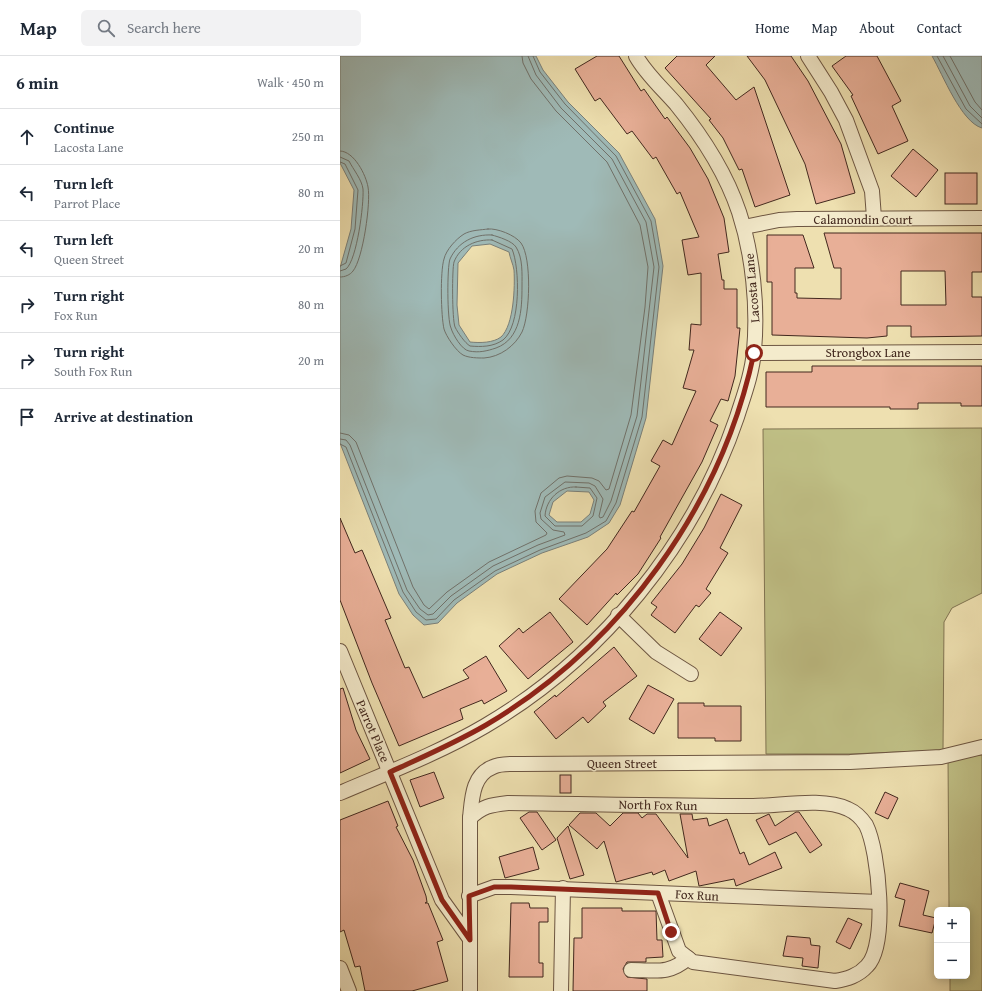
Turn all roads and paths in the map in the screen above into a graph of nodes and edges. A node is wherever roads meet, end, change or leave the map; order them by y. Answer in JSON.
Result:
{"nodes":[{"id":1,"x":636,"y":56,"type":"edge"},
{"id":2,"x":808,"y":56,"type":"edge"},
{"id":3,"x":874,"y":218,"type":"junction"},
{"id":4,"x":982,"y":218,"type":"edge"},
{"id":5,"x":744,"y":227,"type":"junction"},
{"id":6,"x":982,"y":352,"type":"edge"},
{"id":7,"x":754,"y":353,"type":"junction"},
{"id":8,"x":618,"y":616,"type":"junction"},
{"id":9,"x":340,"y":651,"type":"edge"},
{"id":10,"x":691,"y":674,"type":"dead end"},
{"id":11,"x":982,"y":747,"type":"edge"},
{"id":12,"x":390,"y":772,"type":"junction"},
{"id":13,"x":340,"y":793,"type":"edge"},
{"id":14,"x":470,"y":818,"type":"junction"},
{"id":15,"x":563,"y":888,"type":"junction"},
{"id":16,"x":658,"y":893,"type":"junction"},
{"id":17,"x":469,"y":896,"type":"junction"},
{"id":18,"x":879,"y":902,"type":"junction"},
{"id":19,"x":470,"y":940,"type":"junction"},
{"id":20,"x":688,"y":958,"type":"junction"},
{"id":21,"x":340,"y":968,"type":"edge"},
{"id":22,"x":631,"y":970,"type":"dead end"},
{"id":23,"x":349,"y":991,"type":"edge"},
{"id":24,"x":470,"y":991,"type":"edge"},
{"id":25,"x":561,"y":991,"type":"edge"}],
"edges":[{"from":1,"to":5,"type":"street","name":"Lacosta Lane"},
{"from":2,"to":3,"type":"street"},
{"from":3,"to":4,"type":"street","name":"Calamondin Court"},
{"from":3,"to":5,"type":"street","name":"Calamondin Court"},
{"from":5,"to":7,"type":"street","name":"Lacosta Lane"},
{"from":6,"to":7,"type":"street","name":"Strongbox Lane"},
{"from":7,"to":8,"type":"street","name":"Lacosta Lane"},
{"from":8,"to":10,"type":"street"},
{"from":8,"to":12,"type":"street","name":"Lacosta Lane"},
{"from":9,"to":12,"type":"street","name":"Parrot Place"},
{"from":11,"to":14,"type":"street","name":"Queen Street"},
{"from":12,"to":13,"type":"street","name":"Lacosta Lane"},
{"from":12,"to":19,"type":"street","name":"Parrot Place"},
{"from":14,"to":17,"type":"street","name":"Queen Street"},
{"from":14,"to":18,"type":"street","name":"North Fox Run"},
{"from":15,"to":16,"type":"street","name":"Fox Run"},
{"from":15,"to":17,"type":"street","name":"Fox Run"},
{"from":15,"to":25,"type":"street"},
{"from":16,"to":18,"type":"street","name":"Fox Run"},
{"from":16,"to":20,"type":"street"},
{"from":17,"to":19,"type":"street","name":"Queen Street"},
{"from":18,"to":20,"type":"street"},
{"from":19,"to":24,"type":"street","name":"Queen Street"},
{"from":20,"to":22,"type":"street"},
{"from":21,"to":23,"type":"street"}]}
